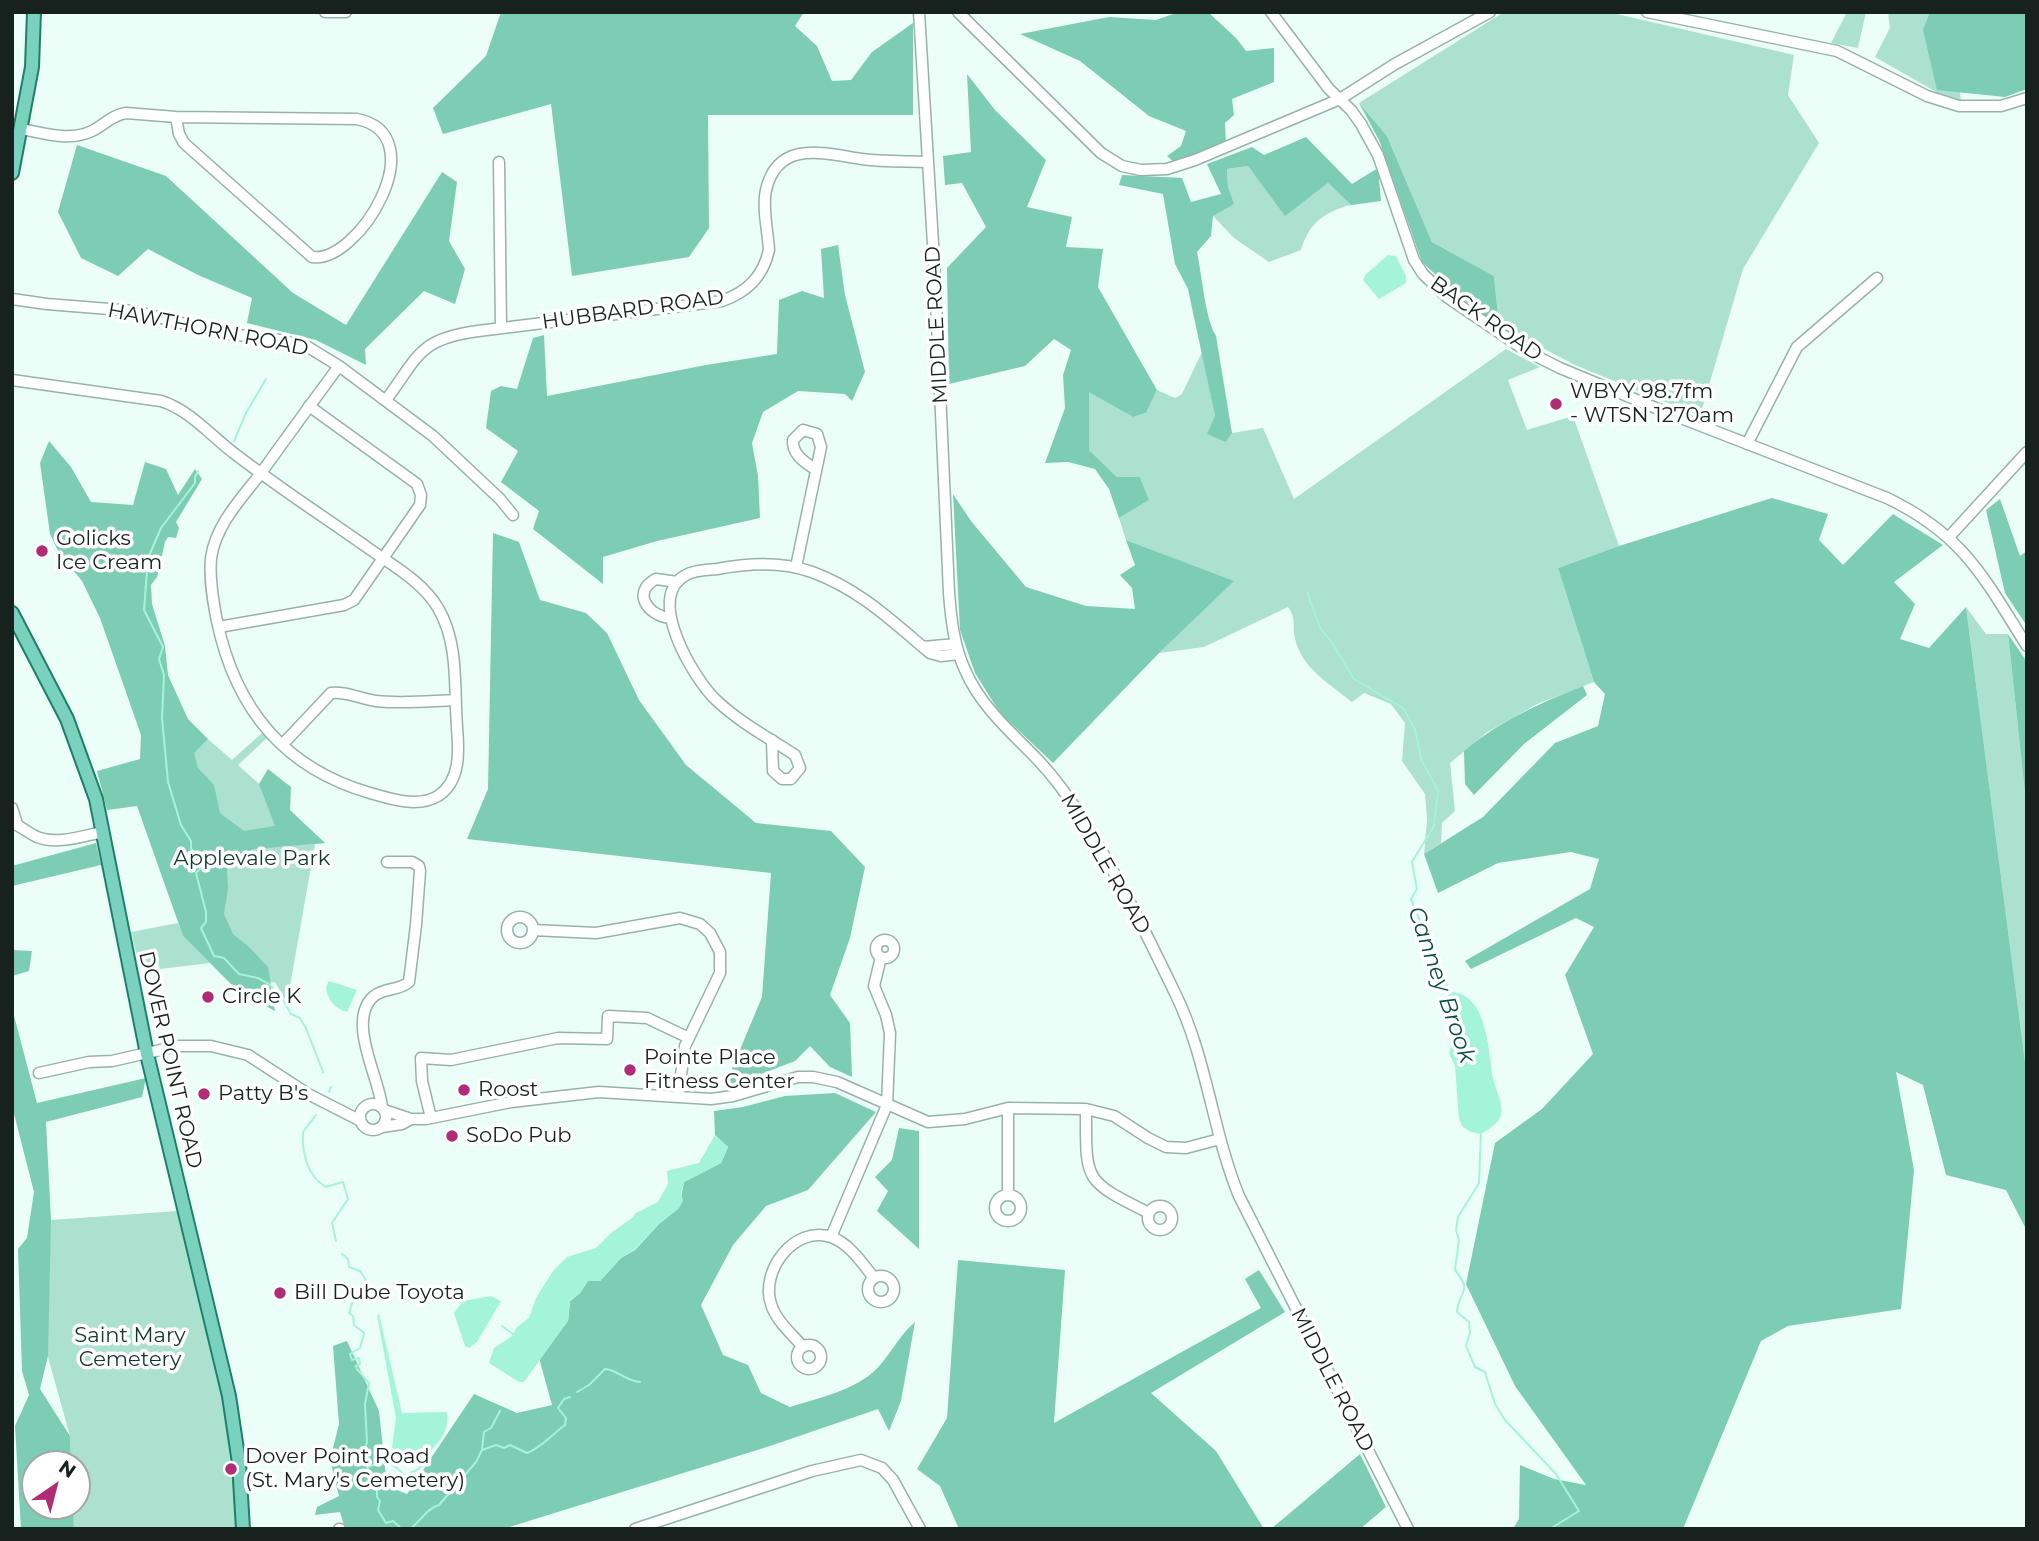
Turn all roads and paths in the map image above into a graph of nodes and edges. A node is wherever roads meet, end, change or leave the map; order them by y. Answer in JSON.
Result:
{"nodes":[{"id":1,"x":34,"y":12,"type":"edge"},
{"id":2,"x":325,"y":12,"type":"edge"},
{"id":3,"x":346,"y":12,"type":"edge"},
{"id":4,"x":919,"y":12,"type":"edge"},
{"id":5,"x":958,"y":12,"type":"edge"},
{"id":6,"x":1271,"y":12,"type":"edge"},
{"id":7,"x":1490,"y":12,"type":"edge"},
{"id":8,"x":1647,"y":12,"type":"edge"},
{"id":9,"x":2027,"y":98,"type":"edge"},
{"id":10,"x":1340,"y":99,"type":"junction"},
{"id":11,"x":176,"y":117,"type":"junction"},
{"id":12,"x":21,"y":129,"type":"junction"},
{"id":13,"x":499,"y":162,"type":"dead end"},
{"id":14,"x":928,"y":162,"type":"junction"},
{"id":15,"x":12,"y":173,"type":"edge"},
{"id":16,"x":1877,"y":278,"type":"dead end"},
{"id":17,"x":12,"y":299,"type":"edge"},
{"id":18,"x":501,"y":328,"type":"junction"},
{"id":19,"x":339,"y":366,"type":"junction"},
{"id":20,"x":12,"y":380,"type":"edge"},
{"id":21,"x":386,"y":400,"type":"junction"},
{"id":22,"x":309,"y":406,"type":"junction"},
{"id":23,"x":1747,"y":444,"type":"junction"},
{"id":24,"x":2027,"y":452,"type":"edge"},
{"id":25,"x":816,"y":470,"type":"dead end"},
{"id":26,"x":261,"y":473,"type":"junction"},
{"id":27,"x":513,"y":515,"type":"dead end"},
{"id":28,"x":1949,"y":537,"type":"junction"},
{"id":29,"x":383,"y":559,"type":"junction"},
{"id":30,"x":796,"y":567,"type":"junction"},
{"id":31,"x":677,"y":582,"type":"junction"},
{"id":32,"x":12,"y":613,"type":"edge"},
{"id":33,"x":670,"y":618,"type":"junction"},
{"id":34,"x":219,"y":627,"type":"junction"},
{"id":35,"x":2027,"y":646,"type":"edge"},
{"id":36,"x":958,"y":649,"type":"junction"},
{"id":37,"x":455,"y":700,"type":"junction"},
{"id":38,"x":772,"y":740,"type":"dead end"},
{"id":39,"x":282,"y":745,"type":"junction"},
{"id":40,"x":12,"y":808,"type":"edge"},
{"id":41,"x":14,"y":824,"type":"edge"},
{"id":42,"x":103,"y":832,"type":"junction"},
{"id":43,"x":387,"y":862,"type":"dead end"},
{"id":44,"x":533,"y":930,"type":"dead end"},
{"id":45,"x":881,"y":957,"type":"dead end"},
{"id":46,"x":689,"y":1038,"type":"junction"},
{"id":47,"x":147,"y":1054,"type":"junction"},
{"id":48,"x":372,"y":1071,"type":"junction"},
{"id":49,"x":39,"y":1073,"type":"dead end"},
{"id":50,"x":678,"y":1097,"type":"junction"},
{"id":51,"x":331,"y":1105,"type":"junction"},
{"id":52,"x":366,"y":1105,"type":"junction"},
{"id":53,"x":887,"y":1105,"type":"junction"},
{"id":54,"x":1008,"y":1108,"type":"junction"},
{"id":55,"x":383,"y":1109,"type":"junction"},
{"id":56,"x":1086,"y":1109,"type":"junction"},
{"id":57,"x":431,"y":1118,"type":"junction"},
{"id":58,"x":411,"y":1119,"type":"junction"},
{"id":59,"x":359,"y":1120,"type":"junction"},
{"id":60,"x":382,"y":1127,"type":"junction"},
{"id":61,"x":1220,"y":1139,"type":"junction"},
{"id":62,"x":1008,"y":1195,"type":"dead end"},
{"id":63,"x":1149,"y":1213,"type":"dead end"},
{"id":64,"x":831,"y":1237,"type":"junction"},
{"id":65,"x":874,"y":1278,"type":"dead end"},
{"id":66,"x":803,"y":1347,"type":"dead end"},
{"id":67,"x":243,"y":1529,"type":"edge"},
{"id":68,"x":635,"y":1529,"type":"edge"},
{"id":69,"x":920,"y":1529,"type":"edge"},
{"id":70,"x":1408,"y":1529,"type":"edge"}],
"edges":[{"from":1,"to":12,"type":"main road"},
{"from":2,"to":3,"type":"street"},
{"from":4,"to":14,"type":"street","name":"MIDDLE ROAD"},
{"from":5,"to":10,"type":"street"},
{"from":6,"to":10,"type":"street","name":"BACK ROAD"},
{"from":7,"to":10,"type":"street"},
{"from":8,"to":9,"type":"street"},
{"from":10,"to":23,"type":"street","name":"BACK ROAD"},
{"from":11,"to":11,"type":"street"},
{"from":11,"to":12,"type":"street"},
{"from":12,"to":15,"type":"main road"},
{"from":13,"to":18,"type":"street"},
{"from":14,"to":18,"type":"street","name":"HUBBARD ROAD"},
{"from":14,"to":36,"type":"street","name":"MIDDLE ROAD"},
{"from":16,"to":23,"type":"street"},
{"from":17,"to":19,"type":"street","name":"HAWTHORN ROAD"},
{"from":18,"to":21,"type":"street","name":"HUBBARD ROAD"},
{"from":19,"to":21,"type":"street","name":"HAWTHORN ROAD"},
{"from":19,"to":22,"type":"street"},
{"from":20,"to":26,"type":"street"},
{"from":21,"to":27,"type":"street","name":"HAWTHORN ROAD"},
{"from":22,"to":26,"type":"street"},
{"from":22,"to":29,"type":"street"},
{"from":23,"to":28,"type":"street","name":"BACK ROAD"},
{"from":24,"to":28,"type":"street"},
{"from":25,"to":30,"type":"street"},
{"from":26,"to":29,"type":"street"},
{"from":26,"to":34,"type":"street"},
{"from":28,"to":35,"type":"street","name":"BACK ROAD"},
{"from":29,"to":34,"type":"street"},
{"from":29,"to":37,"type":"street"},
{"from":30,"to":31,"type":"street"},
{"from":30,"to":36,"type":"street"},
{"from":31,"to":33,"type":"street"},
{"from":31,"to":33,"type":"street"},
{"from":32,"to":42,"type":"main road","name":"DOVER POINT ROAD"},
{"from":33,"to":38,"type":"street"},
{"from":34,"to":39,"type":"street"},
{"from":36,"to":61,"type":"street","name":"MIDDLE ROAD"},
{"from":37,"to":39,"type":"street"},
{"from":37,"to":39,"type":"street"},
{"from":40,"to":41,"type":"street"},
{"from":41,"to":42,"type":"street"},
{"from":42,"to":47,"type":"main road","name":"DOVER POINT ROAD"},
{"from":43,"to":48,"type":"street"},
{"from":44,"to":46,"type":"street"},
{"from":45,"to":53,"type":"street"},
{"from":46,"to":50,"type":"street"},
{"from":46,"to":57,"type":"street"},
{"from":47,"to":49,"type":"street"},
{"from":47,"to":51,"type":"street"},
{"from":47,"to":67,"type":"main road","name":"DOVER POINT ROAD"},
{"from":48,"to":52,"type":"street"},
{"from":48,"to":55,"type":"street"},
{"from":50,"to":53,"type":"street"},
{"from":50,"to":57,"type":"street"},
{"from":51,"to":52,"type":"street"},
{"from":51,"to":59,"type":"street"},
{"from":52,"to":55,"type":"street"},
{"from":52,"to":59,"type":"street"},
{"from":53,"to":54,"type":"street"},
{"from":53,"to":64,"type":"street"},
{"from":54,"to":56,"type":"street"},
{"from":54,"to":62,"type":"street"},
{"from":55,"to":58,"type":"street"},
{"from":55,"to":60,"type":"street"},
{"from":56,"to":61,"type":"street"},
{"from":56,"to":63,"type":"street"},
{"from":57,"to":58,"type":"street"},
{"from":58,"to":60,"type":"street"},
{"from":59,"to":60,"type":"street"},
{"from":61,"to":70,"type":"street","name":"MIDDLE ROAD"},
{"from":64,"to":65,"type":"street"},
{"from":64,"to":66,"type":"street"},
{"from":68,"to":69,"type":"street"}]}
